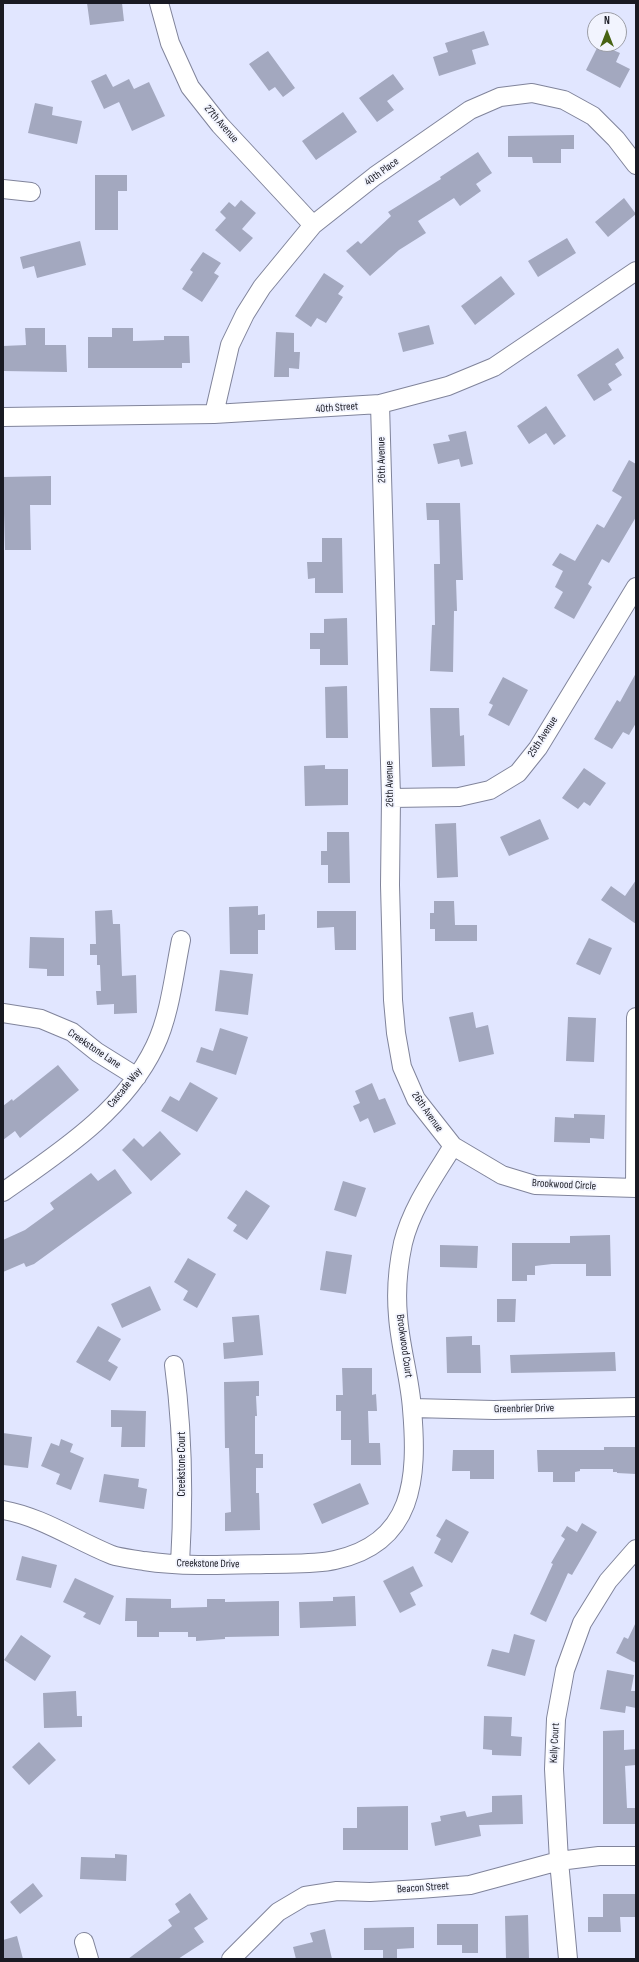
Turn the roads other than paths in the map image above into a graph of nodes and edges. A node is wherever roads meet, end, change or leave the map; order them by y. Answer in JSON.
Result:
{"nodes":[{"id":1,"x":159,"y":3,"type":"edge"},
{"id":2,"x":636,"y":165,"type":"edge"},
{"id":3,"x":3,"y":189,"type":"edge"},
{"id":4,"x":31,"y":192,"type":"dead end"},
{"id":5,"x":313,"y":225,"type":"junction"},
{"id":6,"x":636,"y":271,"type":"edge"},
{"id":7,"x":380,"y":404,"type":"junction"},
{"id":8,"x":214,"y":414,"type":"junction"},
{"id":9,"x":3,"y":418,"type":"edge"},
{"id":10,"x":636,"y":587,"type":"edge"},
{"id":11,"x":391,"y":798,"type":"junction"},
{"id":12,"x":181,"y":940,"type":"dead end"},
{"id":13,"x":3,"y":1013,"type":"edge"},
{"id":14,"x":636,"y":1017,"type":"edge"},
{"id":15,"x":137,"y":1077,"type":"junction"},
{"id":16,"x":454,"y":1146,"type":"junction"},
{"id":17,"x":635,"y":1188,"type":"edge"},
{"id":18,"x":3,"y":1192,"type":"edge"},
{"id":19,"x":174,"y":1365,"type":"dead end"},
{"id":20,"x":636,"y":1407,"type":"edge"},
{"id":21,"x":412,"y":1408,"type":"junction"},
{"id":22,"x":3,"y":1510,"type":"edge"},
{"id":23,"x":403,"y":1510,"type":"joint"},
{"id":24,"x":636,"y":1549,"type":"edge"},
{"id":25,"x":180,"y":1564,"type":"junction"},
{"id":26,"x":636,"y":1856,"type":"edge"},
{"id":27,"x":559,"y":1861,"type":"junction"},
{"id":28,"x":231,"y":1959,"type":"edge"},
{"id":29,"x":568,"y":1959,"type":"edge"}],
"edges":[{"from":1,"to":5,"type":"street","name":"27th Avenue"},
{"from":2,"to":5,"type":"street","name":"40th Place"},
{"from":3,"to":4,"type":"street"},
{"from":5,"to":8,"type":"street","name":"40th Place"},
{"from":6,"to":7,"type":"street","name":"40th Street"},
{"from":7,"to":8,"type":"street","name":"40th Street"},
{"from":7,"to":11,"type":"street","name":"26th Avenue"},
{"from":8,"to":9,"type":"street","name":"40th Street"},
{"from":10,"to":11,"type":"street","name":"25th Avenue"},
{"from":11,"to":16,"type":"street","name":"26th Avenue"},
{"from":12,"to":15,"type":"street","name":"Cascade Way"},
{"from":13,"to":15,"type":"street","name":"Creekstone Lane"},
{"from":14,"to":17,"type":"street"},
{"from":15,"to":18,"type":"street","name":"Cascade Way"},
{"from":16,"to":17,"type":"street","name":"Brookwood Circle"},
{"from":16,"to":21,"type":"street","name":"Brookwood Court"},
{"from":19,"to":25,"type":"street","name":"Creekstone Court"},
{"from":20,"to":21,"type":"street","name":"Greenbrier Drive"},
{"from":21,"to":23,"type":"street","name":"Brookwood Court"},
{"from":22,"to":25,"type":"street","name":"Creekstone Drive"},
{"from":23,"to":25,"type":"street","name":"Creekstone Drive"},
{"from":24,"to":27,"type":"street","name":"Kelly Court"},
{"from":26,"to":27,"type":"street","name":"Beacon Street"},
{"from":27,"to":28,"type":"street","name":"Beacon Street"},
{"from":27,"to":29,"type":"street","name":"Kelly Court"}]}
